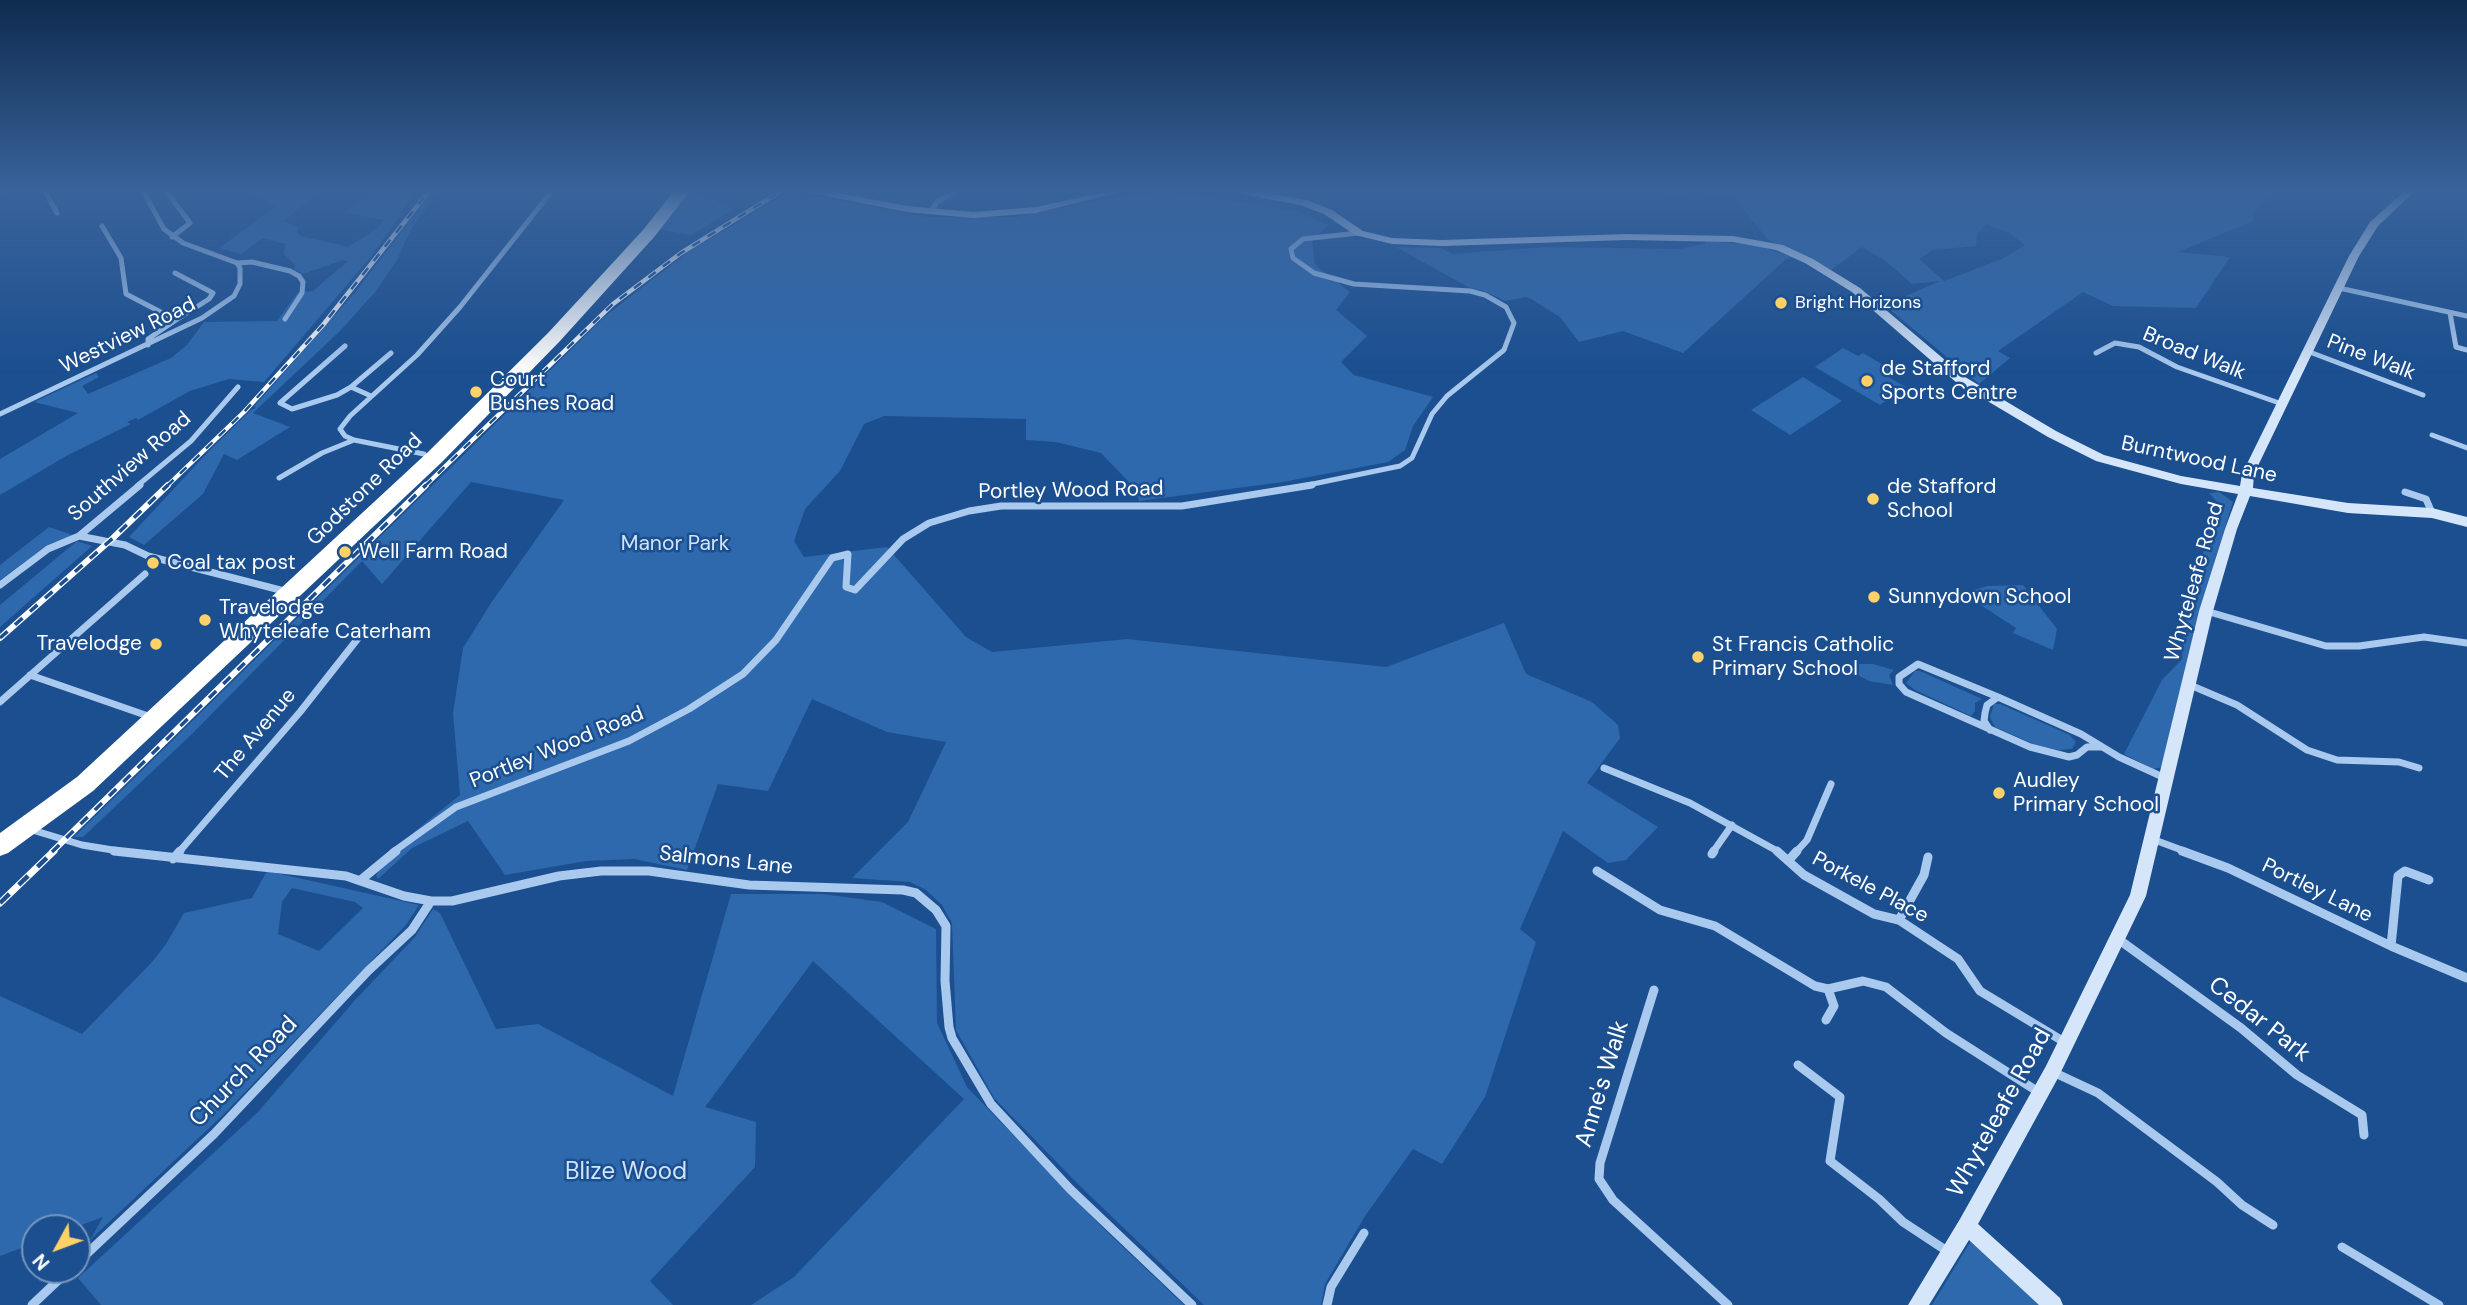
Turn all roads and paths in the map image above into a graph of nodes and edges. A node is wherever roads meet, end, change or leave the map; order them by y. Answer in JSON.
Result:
{"nodes":[{"id":1,"x":117,"y":252,"type":"edge"},
{"id":2,"x":202,"y":252,"type":"edge"},
{"id":3,"x":504,"y":252,"type":"edge"},
{"id":4,"x":626,"y":252,"type":"edge"},
{"id":5,"x":1291,"y":252,"type":"edge"},
{"id":6,"x":1789,"y":252,"type":"edge"},
{"id":7,"x":2357,"y":252,"type":"edge"},
{"id":8,"x":237,"y":263,"type":"junction"},
{"id":9,"x":175,"y":273,"type":"dead end"},
{"id":10,"x":2339,"y":288,"type":"junction"},
{"id":11,"x":2450,"y":313,"type":"junction"},
{"id":12,"x":2467,"y":316,"type":"edge"},
{"id":13,"x":285,"y":319,"type":"dead end"},
{"id":14,"x":176,"y":320,"type":"junction"},
{"id":15,"x":148,"y":345,"type":"junction"},
{"id":16,"x":345,"y":346,"type":"dead end"},
{"id":17,"x":2467,"y":350,"type":"edge"},
{"id":18,"x":2307,"y":351,"type":"junction"},
{"id":19,"x":391,"y":353,"type":"dead end"},
{"id":20,"x":2096,"y":353,"type":"dead end"},
{"id":21,"x":510,"y":374,"type":"junction"},
{"id":22,"x":238,"y":387,"type":"dead end"},
{"id":23,"x":351,"y":387,"type":"junction"},
{"id":24,"x":2423,"y":395,"type":"dead end"},
{"id":25,"x":371,"y":396,"type":"junction"},
{"id":26,"x":2282,"y":404,"type":"junction"},
{"id":27,"x":0,"y":414,"type":"edge"},
{"id":28,"x":2432,"y":435,"type":"dead end"},
{"id":29,"x":354,"y":440,"type":"junction"},
{"id":30,"x":2467,"y":448,"type":"edge"},
{"id":31,"x":424,"y":454,"type":"junction"},
{"id":32,"x":279,"y":478,"type":"dead end"},
{"id":33,"x":2246,"y":491,"type":"junction"},
{"id":34,"x":2404,"y":492,"type":"dead end"},
{"id":35,"x":2432,"y":513,"type":"junction"},
{"id":36,"x":2467,"y":522,"type":"edge"},
{"id":37,"x":79,"y":536,"type":"junction"},
{"id":38,"x":145,"y":574,"type":"dead end"},
{"id":39,"x":0,"y":585,"type":"edge"},
{"id":40,"x":286,"y":592,"type":"junction"},
{"id":41,"x":2206,"y":611,"type":"junction"},
{"id":42,"x":363,"y":632,"type":"dead end"},
{"id":43,"x":2467,"y":643,"type":"edge"},
{"id":44,"x":30,"y":675,"type":"junction"},
{"id":45,"x":2190,"y":685,"type":"junction"},
{"id":46,"x":1998,"y":697,"type":"junction"},
{"id":47,"x":0,"y":702,"type":"edge"},
{"id":48,"x":151,"y":717,"type":"junction"},
{"id":49,"x":1991,"y":731,"type":"junction"},
{"id":50,"x":2101,"y":747,"type":"junction"},
{"id":51,"x":1604,"y":768,"type":"dead end"},
{"id":52,"x":2419,"y":768,"type":"dead end"},
{"id":53,"x":2165,"y":778,"type":"junction"},
{"id":54,"x":1831,"y":784,"type":"dead end"},
{"id":55,"x":1732,"y":825,"type":"junction"},
{"id":56,"x":25,"y":827,"type":"junction"},
{"id":57,"x":2151,"y":839,"type":"junction"},
{"id":58,"x":0,"y":846,"type":"edge"},
{"id":59,"x":1712,"y":854,"type":"dead end"},
{"id":60,"x":1928,"y":857,"type":"dead end"},
{"id":61,"x":173,"y":859,"type":"junction"},
{"id":62,"x":1788,"y":861,"type":"junction"},
{"id":63,"x":1597,"y":871,"type":"dead end"},
{"id":64,"x":362,"y":879,"type":"junction"},
{"id":65,"x":2429,"y":880,"type":"dead end"},
{"id":66,"x":431,"y":901,"type":"junction"},
{"id":67,"x":1899,"y":920,"type":"junction"},
{"id":68,"x":2118,"y":939,"type":"junction"},
{"id":69,"x":2391,"y":946,"type":"junction"},
{"id":70,"x":2467,"y":978,"type":"edge"},
{"id":71,"x":1828,"y":989,"type":"junction"},
{"id":72,"x":1654,"y":990,"type":"dead end"},
{"id":73,"x":1826,"y":1020,"type":"dead end"},
{"id":74,"x":2067,"y":1043,"type":"junction"},
{"id":75,"x":1798,"y":1065,"type":"dead end"},
{"id":76,"x":2052,"y":1072,"type":"junction"},
{"id":77,"x":2040,"y":1093,"type":"junction"},
{"id":78,"x":2364,"y":1135,"type":"dead end"},
{"id":79,"x":2273,"y":1225,"type":"dead end"},
{"id":80,"x":1967,"y":1226,"type":"junction"},
{"id":81,"x":1364,"y":1233,"type":"dead end"},
{"id":82,"x":2342,"y":1247,"type":"dead end"},
{"id":83,"x":91,"y":1250,"type":"edge"},
{"id":84,"x":1950,"y":1253,"type":"junction"},
{"id":85,"x":54,"y":1284,"type":"edge"},
{"id":86,"x":32,"y":1305,"type":"edge"},
{"id":87,"x":1192,"y":1305,"type":"edge"},
{"id":88,"x":1327,"y":1305,"type":"edge"},
{"id":89,"x":1728,"y":1305,"type":"edge"},
{"id":90,"x":1918,"y":1305,"type":"edge"},
{"id":91,"x":2053,"y":1305,"type":"edge"},
{"id":92,"x":2439,"y":1305,"type":"edge"}],
"edges":[{"from":1,"to":14,"type":"street"},
{"from":2,"to":8,"type":"street"},
{"from":3,"to":25,"type":"street"},
{"from":4,"to":21,"type":"highway","name":"Godstone Road"},
{"from":5,"to":64,"type":"street","name":"Portley Wood Road"},
{"from":6,"to":33,"type":"street","name":"Burntwood Lane"},
{"from":7,"to":10,"type":"street","name":"Whyteleafe Road"},
{"from":8,"to":13,"type":"street"},
{"from":8,"to":15,"type":"street","name":"Westview Road"},
{"from":9,"to":14,"type":"street"},
{"from":10,"to":11,"type":"street"},
{"from":10,"to":18,"type":"street","name":"Whyteleafe Road"},
{"from":11,"to":12,"type":"street"},
{"from":11,"to":17,"type":"street"},
{"from":14,"to":15,"type":"street"},
{"from":15,"to":27,"type":"street","name":"Westview Road"},
{"from":16,"to":23,"type":"street"},
{"from":18,"to":24,"type":"street","name":"Pine Walk"},
{"from":18,"to":26,"type":"street","name":"Whyteleafe Road"},
{"from":19,"to":23,"type":"street"},
{"from":20,"to":26,"type":"street","name":"Broad Walk"},
{"from":21,"to":31,"type":"highway","name":"Godstone Road"},
{"from":21,"to":40,"type":"highway","name":"Godstone Road"},
{"from":22,"to":37,"type":"street","name":"Southview Road"},
{"from":23,"to":25,"type":"street"},
{"from":25,"to":29,"type":"street"},
{"from":26,"to":33,"type":"street","name":"Whyteleafe Road"},
{"from":28,"to":30,"type":"street"},
{"from":29,"to":31,"type":"street"},
{"from":29,"to":32,"type":"street"},
{"from":31,"to":40,"type":"highway","name":"Godstone Road"},
{"from":33,"to":35,"type":"street","name":"Burntwood Lane"},
{"from":33,"to":41,"type":"street","name":"Whyteleafe Road"},
{"from":34,"to":35,"type":"street"},
{"from":35,"to":36,"type":"street","name":"Burntwood Lane"},
{"from":37,"to":39,"type":"street","name":"Southview Road"},
{"from":37,"to":40,"type":"street"},
{"from":38,"to":44,"type":"street"},
{"from":40,"to":48,"type":"highway","name":"Godstone Road"},
{"from":41,"to":43,"type":"street"},
{"from":41,"to":45,"type":"street","name":"Whyteleafe Road"},
{"from":42,"to":61,"type":"street","name":"The Avenue"},
{"from":44,"to":47,"type":"street"},
{"from":44,"to":48,"type":"street"},
{"from":45,"to":52,"type":"street"},
{"from":45,"to":53,"type":"street","name":"Whyteleafe Road"},
{"from":46,"to":49,"type":"street"},
{"from":46,"to":49,"type":"street"},
{"from":46,"to":50,"type":"street"},
{"from":48,"to":56,"type":"highway","name":"Godstone Road"},
{"from":49,"to":50,"type":"street"},
{"from":50,"to":53,"type":"street"},
{"from":51,"to":55,"type":"street","name":"Porkele Place"},
{"from":53,"to":57,"type":"street","name":"Whyteleafe Road"},
{"from":54,"to":62,"type":"street"},
{"from":55,"to":59,"type":"street"},
{"from":55,"to":62,"type":"street","name":"Porkele Place"},
{"from":56,"to":58,"type":"highway","name":"Godstone Road"},
{"from":56,"to":61,"type":"street","name":"Salmons Lane"},
{"from":57,"to":68,"type":"street","name":"Whyteleafe Road"},
{"from":57,"to":69,"type":"street","name":"Portley Lane"},
{"from":60,"to":67,"type":"street"},
{"from":61,"to":64,"type":"street","name":"Salmons Lane"},
{"from":62,"to":67,"type":"street","name":"Porkele Place"},
{"from":63,"to":71,"type":"street"},
{"from":64,"to":66,"type":"street","name":"Salmons Lane"},
{"from":65,"to":69,"type":"street"},
{"from":66,"to":83,"type":"street","name":"Church Road"},
{"from":66,"to":87,"type":"street","name":"Salmons Lane"},
{"from":67,"to":74,"type":"street","name":"Porkele Place"},
{"from":68,"to":74,"type":"street","name":"Whyteleafe Road"},
{"from":68,"to":78,"type":"street","name":"Cedar Park"},
{"from":69,"to":70,"type":"street","name":"Portley Lane"},
{"from":71,"to":73,"type":"street"},
{"from":71,"to":77,"type":"street"},
{"from":72,"to":89,"type":"street","name":"Anne's Walk"},
{"from":74,"to":76,"type":"street","name":"Whyteleafe Road"},
{"from":75,"to":84,"type":"street"},
{"from":76,"to":77,"type":"street","name":"Whyteleafe Road"},
{"from":76,"to":79,"type":"street"},
{"from":77,"to":80,"type":"street","name":"Whyteleafe Road"},
{"from":80,"to":84,"type":"street","name":"Whyteleafe Road"},
{"from":80,"to":91,"type":"street"},
{"from":81,"to":88,"type":"street"},
{"from":82,"to":92,"type":"street"},
{"from":84,"to":90,"type":"street","name":"Whyteleafe Road"},
{"from":85,"to":86,"type":"street"}]}
